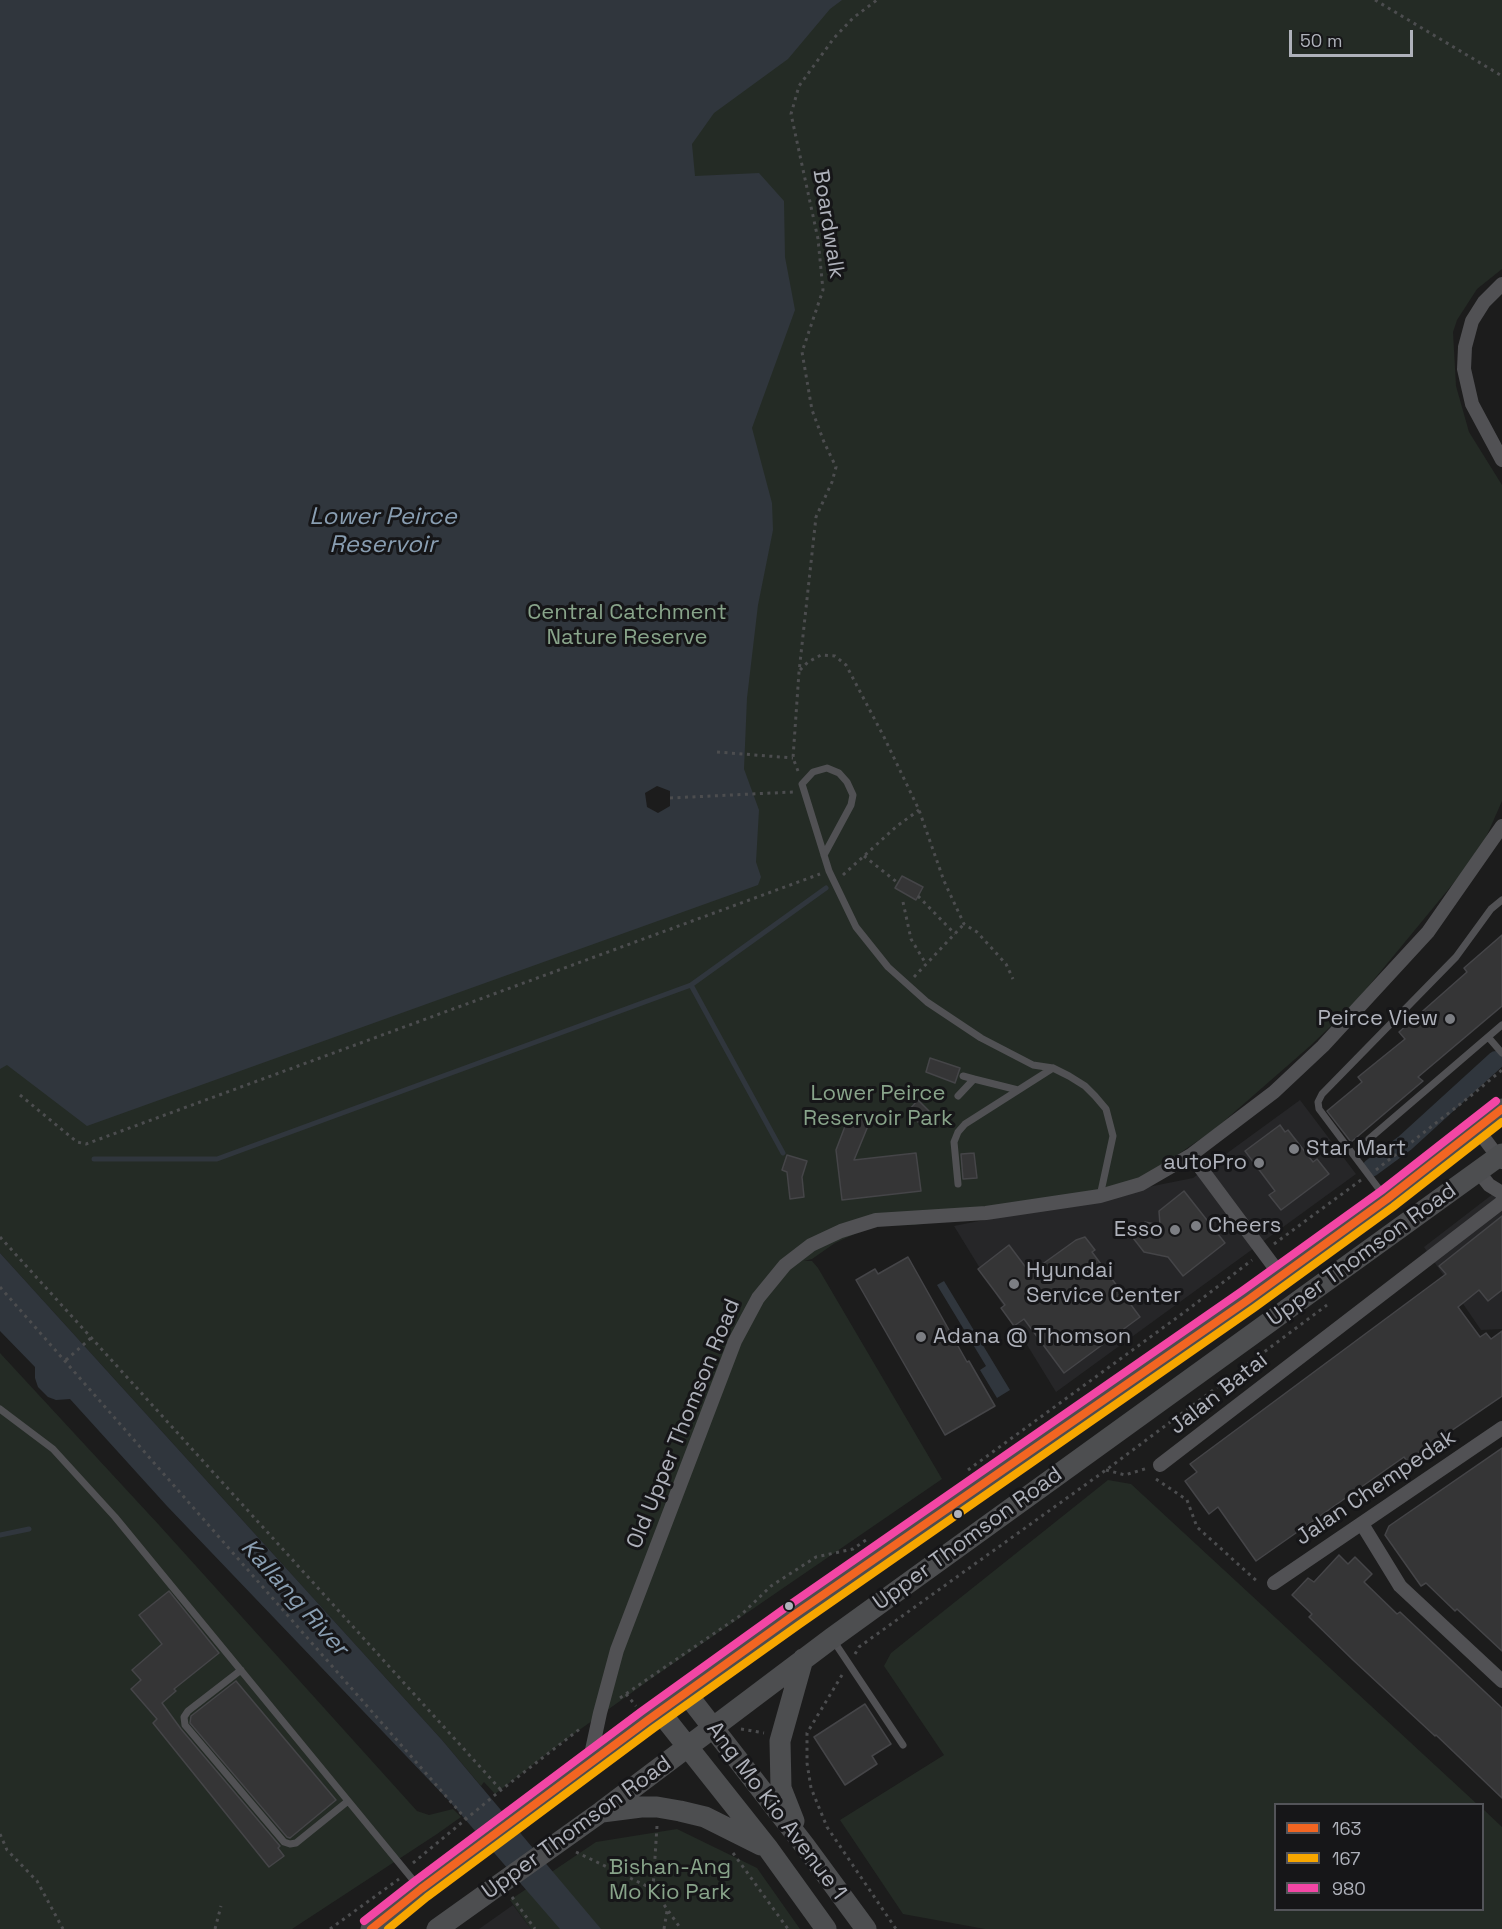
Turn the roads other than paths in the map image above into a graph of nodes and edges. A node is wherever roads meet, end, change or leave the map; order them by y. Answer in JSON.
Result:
{"nodes":[{"id":1,"x":1502,"y":284,"type":"edge"},
{"id":2,"x":1502,"y":460,"type":"edge"},
{"id":3,"x":1502,"y":826,"type":"edge"},
{"id":4,"x":824,"y":855,"type":"junction"},
{"id":5,"x":1502,"y":900,"type":"edge"},
{"id":6,"x":1502,"y":1026,"type":"edge"},
{"id":7,"x":1490,"y":1038,"type":"junction"},
{"id":8,"x":1502,"y":1053,"type":"edge"},
{"id":9,"x":1053,"y":1068,"type":"junction"},
{"id":10,"x":963,"y":1076,"type":"dead end"},
{"id":11,"x":974,"y":1079,"type":"junction"},
{"id":12,"x":1018,"y":1090,"type":"junction"},
{"id":13,"x":958,"y":1096,"type":"dead end"},
{"id":14,"x":1502,"y":1109,"type":"edge"},
{"id":15,"x":1477,"y":1129,"type":"junction"},
{"id":16,"x":1369,"y":1139,"type":"dead end"},
{"id":17,"x":1191,"y":1155,"type":"junction"},
{"id":18,"x":1501,"y":1157,"type":"edge"},
{"id":19,"x":1478,"y":1171,"type":"junction"},
{"id":20,"x":958,"y":1184,"type":"dead end"},
{"id":21,"x":1502,"y":1194,"type":"edge"},
{"id":22,"x":1100,"y":1196,"type":"junction"},
{"id":23,"x":1387,"y":1199,"type":"junction"},
{"id":24,"x":1502,"y":1202,"type":"edge"},
{"id":25,"x":1281,"y":1276,"type":"junction"},
{"id":26,"x":0,"y":1409,"type":"edge"},
{"id":27,"x":1502,"y":1428,"type":"edge"},
{"id":28,"x":1160,"y":1465,"type":"dead end"},
{"id":29,"x":1362,"y":1524,"type":"junction"},
{"id":30,"x":1274,"y":1583,"type":"road end"},
{"id":31,"x":832,"y":1638,"type":"junction"},
{"id":32,"x":803,"y":1659,"type":"junction"},
{"id":33,"x":241,"y":1670,"type":"junction"},
{"id":34,"x":1502,"y":1682,"type":"edge"},
{"id":35,"x":686,"y":1693,"type":"junction"},
{"id":36,"x":660,"y":1712,"type":"junction"},
{"id":37,"x":713,"y":1728,"type":"junction"},
{"id":38,"x":903,"y":1745,"type":"dead end"},
{"id":39,"x":687,"y":1747,"type":"junction"},
{"id":40,"x":589,"y":1764,"type":"junction"},
{"id":41,"x":348,"y":1801,"type":"junction"},
{"id":42,"x":602,"y":1812,"type":"junction"},
{"id":43,"x":805,"y":1846,"type":"junction"},
{"id":44,"x":767,"y":1847,"type":"junction"},
{"id":45,"x":421,"y":1889,"type":"junction"},
{"id":46,"x":371,"y":1929,"type":"edge"},
{"id":47,"x":437,"y":1929,"type":"edge"},
{"id":48,"x":826,"y":1929,"type":"edge"},
{"id":49,"x":866,"y":1929,"type":"edge"}],
"edges":[{"from":1,"to":2,"type":"street"},
{"from":3,"to":17,"type":"street","name":"Old Upper Thomson Road"},
{"from":4,"to":4,"type":"lane"},
{"from":4,"to":9,"type":"lane"},
{"from":5,"to":23,"type":"lane"},
{"from":6,"to":7,"type":"lane"},
{"from":7,"to":8,"type":"lane"},
{"from":7,"to":16,"type":"lane"},
{"from":9,"to":12,"type":"lane"},
{"from":9,"to":22,"type":"lane"},
{"from":10,"to":11,"type":"lane"},
{"from":11,"to":12,"type":"lane"},
{"from":11,"to":13,"type":"lane"},
{"from":12,"to":20,"type":"lane"},
{"from":14,"to":15,"type":"main road","name":"Upper Thomson Road"},
{"from":15,"to":18,"type":"street"},
{"from":15,"to":23,"type":"main road","name":"Upper Thomson Road"},
{"from":17,"to":22,"type":"street","name":"Old Upper Thomson Road"},
{"from":17,"to":25,"type":"street","name":"Upper Thomson Road"},
{"from":18,"to":19,"type":"main road","name":"Upper Thomson Road"},
{"from":19,"to":21,"type":"street"},
{"from":19,"to":31,"type":"main road","name":"Upper Thomson Road"},
{"from":22,"to":40,"type":"street","name":"Old Upper Thomson Road"},
{"from":23,"to":25,"type":"main road","name":"Upper Thomson Road"},
{"from":24,"to":28,"type":"street","name":"Jalan Batai"},
{"from":25,"to":35,"type":"main road","name":"Upper Thomson Road"},
{"from":26,"to":33,"type":"lane"},
{"from":27,"to":29,"type":"street","name":"Jalan Chempedak"},
{"from":29,"to":30,"type":"street","name":"Jalan Chempedak"},
{"from":29,"to":34,"type":"street"},
{"from":31,"to":32,"type":"main road","name":"Upper Thomson Road"},
{"from":31,"to":38,"type":"lane"},
{"from":32,"to":37,"type":"main road","name":"Upper Thomson Road"},
{"from":32,"to":43,"type":"main road"},
{"from":33,"to":41,"type":"lane"},
{"from":33,"to":41,"type":"lane"},
{"from":35,"to":36,"type":"main road","name":"Upper Thomson Road"},
{"from":35,"to":37,"type":"main road","name":"Ang Mo Kio Avenue 1"},
{"from":36,"to":39,"type":"main road","name":"Ang Mo Kio Avenue 1"},
{"from":36,"to":40,"type":"main road","name":"Upper Thomson Road"},
{"from":37,"to":39,"type":"main road","name":"Upper Thomson Road"},
{"from":37,"to":43,"type":"main road","name":"Ang Mo Kio Avenue 1"},
{"from":39,"to":42,"type":"main road","name":"Upper Thomson Road"},
{"from":39,"to":44,"type":"main road","name":"Ang Mo Kio Avenue 1"},
{"from":40,"to":45,"type":"main road","name":"Upper Thomson Road"},
{"from":41,"to":45,"type":"lane"},
{"from":42,"to":44,"type":"main road"},
{"from":42,"to":47,"type":"main road","name":"Upper Thomson Road"},
{"from":43,"to":49,"type":"main road","name":"Ang Mo Kio Avenue 1"},
{"from":44,"to":48,"type":"main road","name":"Ang Mo Kio Avenue 1"},
{"from":45,"to":46,"type":"main road","name":"Upper Thomson Road"}]}
